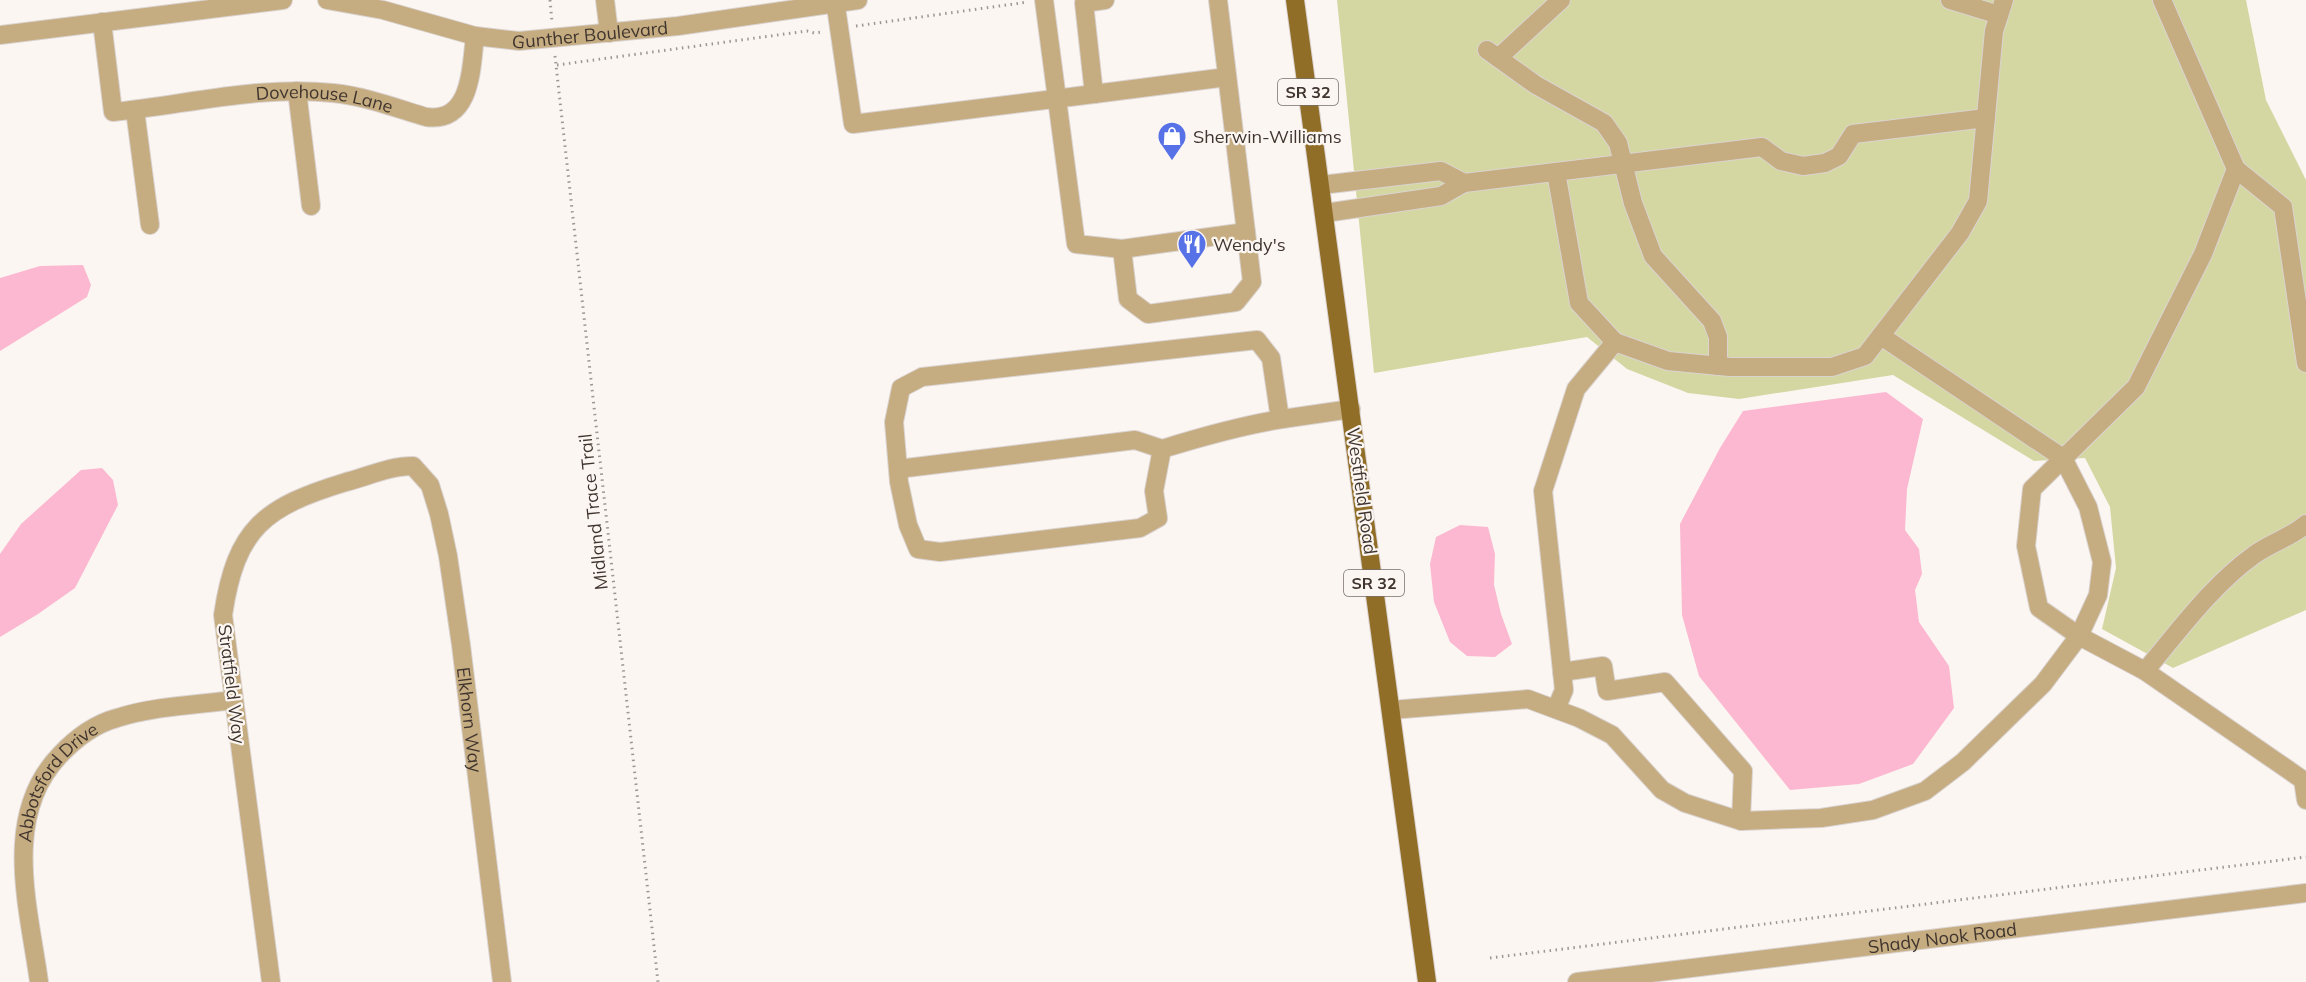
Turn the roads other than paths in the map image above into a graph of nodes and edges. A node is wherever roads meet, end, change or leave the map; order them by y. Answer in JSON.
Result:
{"nodes":[{"id":1,"x":283,"y":0,"type":"edge"},
{"id":2,"x":327,"y":0,"type":"edge"},
{"id":3,"x":605,"y":0,"type":"edge"},
{"id":4,"x":858,"y":0,"type":"edge"},
{"id":5,"x":1105,"y":0,"type":"edge"},
{"id":6,"x":1218,"y":0,"type":"edge"},
{"id":7,"x":1295,"y":0,"type":"edge"},
{"id":8,"x":1562,"y":0,"type":"edge"},
{"id":9,"x":1950,"y":0,"type":"edge"},
{"id":10,"x":2162,"y":0,"type":"edge"},
{"id":11,"x":1037,"y":1,"type":"edge"},
{"id":12,"x":835,"y":2,"type":"edge"},
{"id":13,"x":209,"y":4,"type":"edge"},
{"id":14,"x":176,"y":6,"type":"edge"},
{"id":15,"x":2002,"y":8,"type":"edge"},
{"id":16,"x":102,"y":22,"type":"junction"},
{"id":17,"x":609,"y":33,"type":"junction"},
{"id":18,"x":0,"y":35,"type":"edge"},
{"id":19,"x":475,"y":36,"type":"junction"},
{"id":20,"x":1227,"y":77,"type":"junction"},
{"id":21,"x":297,"y":91,"type":"junction"},
{"id":22,"x":1094,"y":94,"type":"junction"},
{"id":23,"x":1057,"y":98,"type":"junction"},
{"id":24,"x":135,"y":110,"type":"junction"},
{"id":25,"x":1986,"y":118,"type":"junction"},
{"id":26,"x":1623,"y":164,"type":"junction"},
{"id":27,"x":2236,"y":169,"type":"junction"},
{"id":28,"x":1556,"y":172,"type":"junction"},
{"id":29,"x":1464,"y":183,"type":"junction"},
{"id":30,"x":1321,"y":185,"type":"junction"},
{"id":31,"x":311,"y":206,"type":"dead end"},
{"id":32,"x":1325,"y":213,"type":"junction"},
{"id":33,"x":150,"y":225,"type":"dead end"},
{"id":34,"x":1246,"y":232,"type":"junction"},
{"id":35,"x":1122,"y":249,"type":"junction"},
{"id":36,"x":1881,"y":336,"type":"junction"},
{"id":37,"x":1615,"y":342,"type":"junction"},
{"id":38,"x":2306,"y":363,"type":"edge"},
{"id":39,"x":1718,"y":366,"type":"junction"},
{"id":40,"x":1351,"y":409,"type":"junction"},
{"id":41,"x":1280,"y":419,"type":"junction"},
{"id":42,"x":1162,"y":449,"type":"junction"},
{"id":43,"x":2063,"y":458,"type":"junction"},
{"id":44,"x":413,"y":466,"type":"joint"},
{"id":45,"x":898,"y":469,"type":"junction"},
{"id":46,"x":2306,"y":525,"type":"edge"},
{"id":47,"x":2079,"y":636,"type":"junction"},
{"id":48,"x":1562,"y":672,"type":"junction"},
{"id":49,"x":2145,"y":672,"type":"junction"},
{"id":50,"x":234,"y":700,"type":"junction"},
{"id":51,"x":1556,"y":709,"type":"junction"},
{"id":52,"x":1391,"y":710,"type":"junction"},
{"id":53,"x":2306,"y":800,"type":"edge"},
{"id":54,"x":1741,"y":821,"type":"junction"},
{"id":55,"x":2306,"y":893,"type":"edge"},
{"id":56,"x":39,"y":982,"type":"edge"},
{"id":57,"x":271,"y":982,"type":"edge"},
{"id":58,"x":502,"y":982,"type":"edge"},
{"id":59,"x":1427,"y":982,"type":"edge"},
{"id":60,"x":1577,"y":982,"type":"edge"}],
"edges":[{"from":1,"to":13,"type":"street"},
{"from":2,"to":19,"type":"street","name":"Gunther Boulevard"},
{"from":3,"to":17,"type":"street"},
{"from":4,"to":12,"type":"street","name":"Gunther Boulevard"},
{"from":5,"to":22,"type":"street"},
{"from":6,"to":20,"type":"street"},
{"from":7,"to":30,"type":"main road","name":"Westfield Road","number":"SR 32"},
{"from":8,"to":26,"type":"street"},
{"from":9,"to":15,"type":"street"},
{"from":10,"to":27,"type":"street"},
{"from":11,"to":23,"type":"street"},
{"from":12,"to":17,"type":"street","name":"Gunther Boulevard"},
{"from":12,"to":23,"type":"street"},
{"from":13,"to":14,"type":"street"},
{"from":14,"to":16,"type":"street"},
{"from":15,"to":25,"type":"street"},
{"from":16,"to":18,"type":"street"},
{"from":16,"to":24,"type":"street","name":"Dovehouse Lane"},
{"from":17,"to":19,"type":"street","name":"Gunther Boulevard"},
{"from":19,"to":21,"type":"street","name":"Dovehouse Lane"},
{"from":20,"to":22,"type":"street"},
{"from":20,"to":34,"type":"street"},
{"from":21,"to":24,"type":"street","name":"Dovehouse Lane"},
{"from":21,"to":31,"type":"street"},
{"from":22,"to":23,"type":"street"},
{"from":23,"to":35,"type":"street"},
{"from":24,"to":33,"type":"street"},
{"from":25,"to":26,"type":"street"},
{"from":25,"to":36,"type":"street"},
{"from":26,"to":28,"type":"street"},
{"from":26,"to":39,"type":"street"},
{"from":27,"to":38,"type":"street"},
{"from":27,"to":43,"type":"street"},
{"from":28,"to":29,"type":"street"},
{"from":28,"to":37,"type":"street"},
{"from":29,"to":30,"type":"street"},
{"from":29,"to":32,"type":"street"},
{"from":30,"to":32,"type":"main road","name":"Westfield Road","number":"SR 32"},
{"from":32,"to":40,"type":"main road","name":"Westfield Road","number":"SR 32"},
{"from":34,"to":35,"type":"street"},
{"from":34,"to":35,"type":"street"},
{"from":36,"to":39,"type":"street"},
{"from":36,"to":43,"type":"street"},
{"from":37,"to":39,"type":"street"},
{"from":37,"to":48,"type":"street"},
{"from":40,"to":41,"type":"street"},
{"from":40,"to":52,"type":"main road","name":"Westfield Road","number":"SR 32"},
{"from":41,"to":42,"type":"street"},
{"from":41,"to":45,"type":"street"},
{"from":42,"to":45,"type":"street"},
{"from":42,"to":45,"type":"street"},
{"from":43,"to":47,"type":"street"},
{"from":43,"to":47,"type":"street"},
{"from":44,"to":50,"type":"street","name":"Stratfield Way"},
{"from":44,"to":58,"type":"street","name":"Elkhorn Way"},
{"from":46,"to":49,"type":"street"},
{"from":47,"to":49,"type":"street"},
{"from":47,"to":54,"type":"street"},
{"from":48,"to":51,"type":"street"},
{"from":48,"to":54,"type":"street"},
{"from":49,"to":53,"type":"street"},
{"from":50,"to":56,"type":"street","name":"Abbotsford Drive"},
{"from":50,"to":57,"type":"street","name":"Stratfield Way"},
{"from":51,"to":52,"type":"street"},
{"from":51,"to":54,"type":"street"},
{"from":52,"to":59,"type":"main road","name":"Westfield Road","number":"SR 32"},
{"from":55,"to":60,"type":"street","name":"Shady Nook Road"}]}
